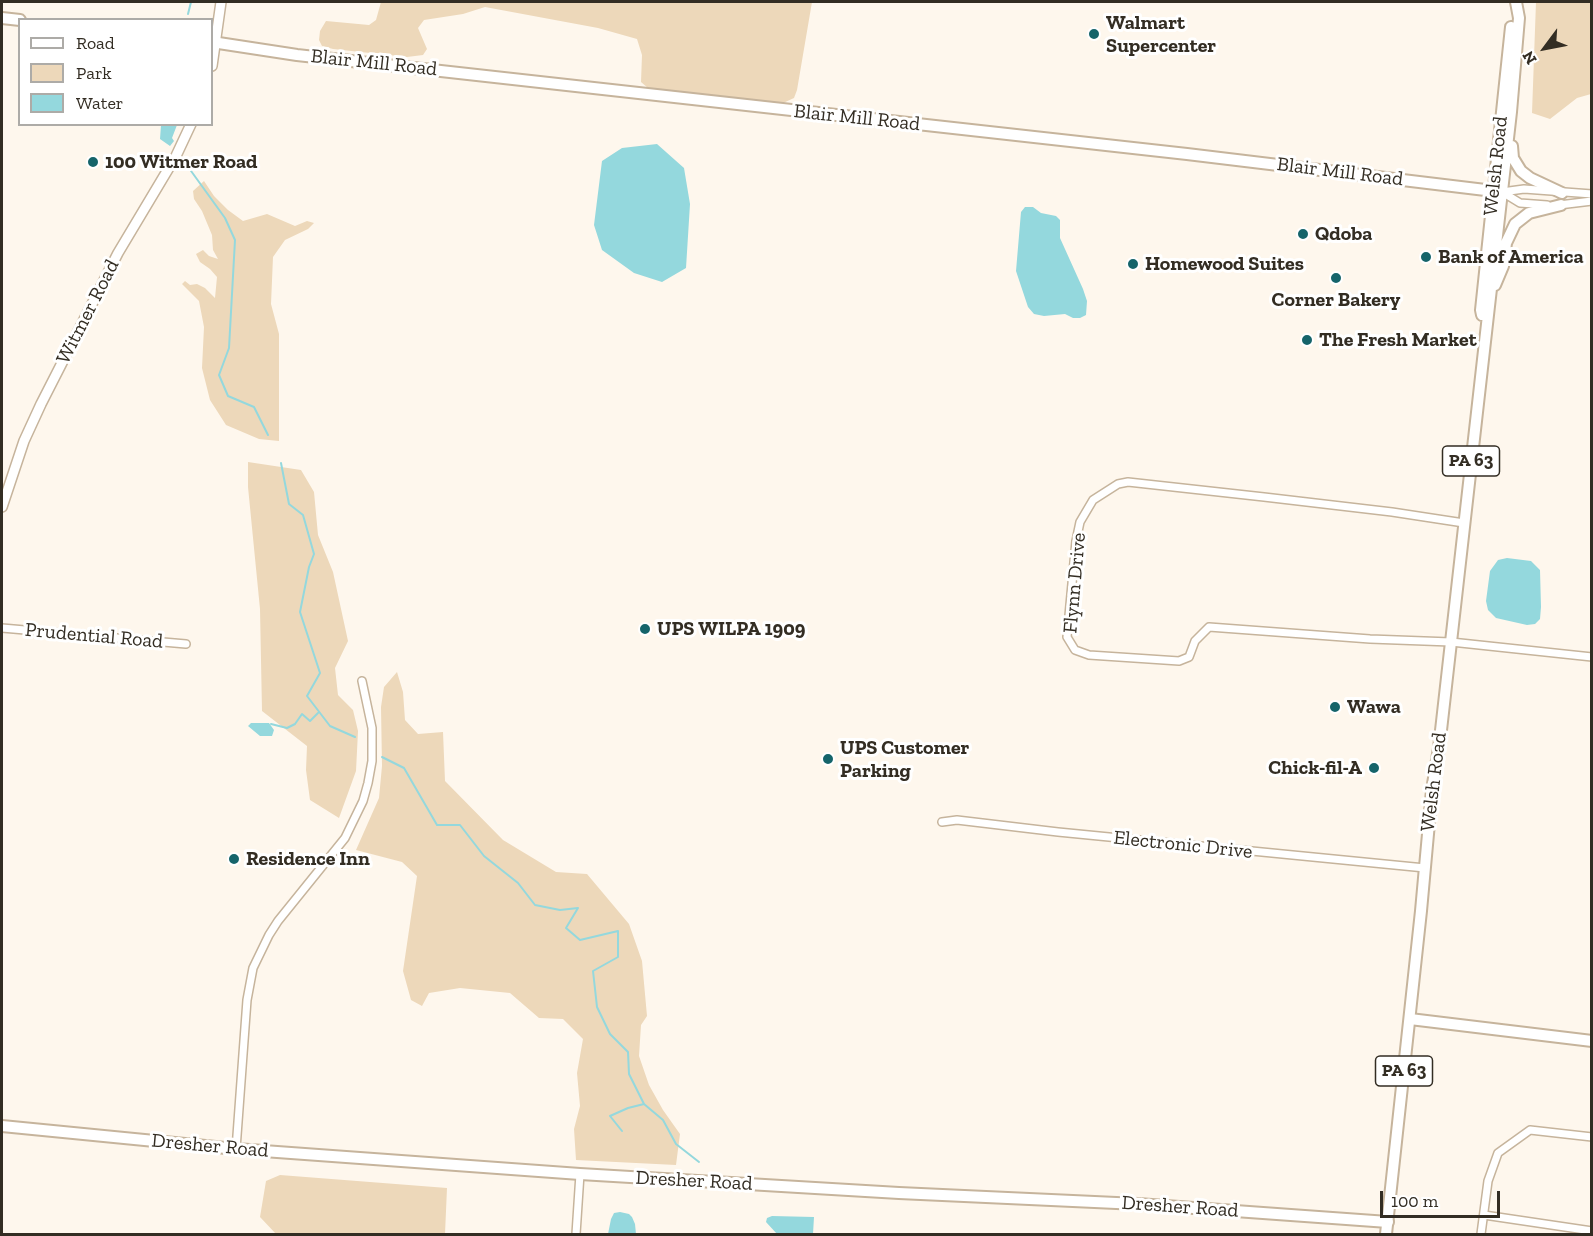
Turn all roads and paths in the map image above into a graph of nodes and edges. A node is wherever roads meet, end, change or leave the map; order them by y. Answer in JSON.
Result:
{"nodes":[{"id":1,"x":221,"y":2,"type":"edge"},
{"id":2,"x":1515,"y":2,"type":"edge"},
{"id":3,"x":2,"y":18,"type":"edge"},
{"id":4,"x":18,"y":20,"type":"edge"},
{"id":5,"x":214,"y":42,"type":"edge"},
{"id":6,"x":1511,"y":111,"type":"junction"},
{"id":7,"x":190,"y":126,"type":"edge"},
{"id":8,"x":1498,"y":191,"type":"junction"},
{"id":9,"x":1562,"y":193,"type":"junction"},
{"id":10,"x":1592,"y":194,"type":"edge"},
{"id":11,"x":1592,"y":201,"type":"edge"},
{"id":12,"x":1561,"y":205,"type":"junction"},
{"id":13,"x":1490,"y":296,"type":"junction"},
{"id":14,"x":1486,"y":330,"type":"junction"},
{"id":15,"x":2,"y":507,"type":"edge"},
{"id":16,"x":1464,"y":524,"type":"junction"},
{"id":17,"x":2,"y":627,"type":"edge"},
{"id":18,"x":1451,"y":642,"type":"junction"},
{"id":19,"x":186,"y":644,"type":"dead end"},
{"id":20,"x":1592,"y":657,"type":"edge"},
{"id":21,"x":362,"y":681,"type":"dead end"},
{"id":22,"x":942,"y":822,"type":"dead end"},
{"id":23,"x":1425,"y":868,"type":"junction"},
{"id":24,"x":1410,"y":1019,"type":"junction"},
{"id":25,"x":1592,"y":1041,"type":"edge"},
{"id":26,"x":2,"y":1126,"type":"edge"},
{"id":27,"x":1592,"y":1137,"type":"edge"},
{"id":28,"x":236,"y":1149,"type":"junction"},
{"id":29,"x":580,"y":1174,"type":"junction"},
{"id":30,"x":1484,"y":1215,"type":"junction"},
{"id":31,"x":1388,"y":1222,"type":"junction"},
{"id":32,"x":1592,"y":1231,"type":"edge"},
{"id":33,"x":576,"y":1234,"type":"edge"},
{"id":34,"x":1386,"y":1234,"type":"edge"},
{"id":35,"x":1481,"y":1234,"type":"edge"}],
"edges":[{"from":1,"to":5,"type":"street"},
{"from":2,"to":6,"type":"main road","name":"Welsh Road","number":"PA 63"},
{"from":2,"to":8,"type":"main road","name":"Welsh Road","number":"PA 63"},
{"from":3,"to":4,"type":"main road"},
{"from":5,"to":8,"type":"main road","name":"Blair Mill Road"},
{"from":6,"to":8,"type":"main road","name":"Welsh Road","number":"PA 63"},
{"from":6,"to":9,"type":"main road"},
{"from":7,"to":15,"type":"street","name":"Witmer Road"},
{"from":8,"to":9,"type":"street"},
{"from":8,"to":12,"type":"street"},
{"from":8,"to":13,"type":"main road","name":"Welsh Road","number":"PA 63"},
{"from":8,"to":14,"type":"main road","name":"Welsh Road","number":"PA 63"},
{"from":9,"to":10,"type":"street"},
{"from":11,"to":12,"type":"street"},
{"from":12,"to":13,"type":"main road"},
{"from":13,"to":14,"type":"main road","name":"Welsh Road","number":"PA 63"},
{"from":14,"to":16,"type":"main road","name":"Welsh Road","number":"PA 63"},
{"from":16,"to":18,"type":"main road","name":"Welsh Road","number":"PA 63"},
{"from":16,"to":18,"type":"street","name":"Flynn Drive"},
{"from":17,"to":19,"type":"street","name":"Prudential Road"},
{"from":18,"to":20,"type":"street"},
{"from":18,"to":23,"type":"main road","name":"Welsh Road","number":"PA 63"},
{"from":21,"to":28,"type":"street"},
{"from":22,"to":23,"type":"street","name":"Electronic Drive"},
{"from":23,"to":24,"type":"main road","name":"Welsh Road","number":"PA 63"},
{"from":24,"to":25,"type":"main road"},
{"from":24,"to":31,"type":"main road","name":"Welsh Road","number":"PA 63"},
{"from":26,"to":28,"type":"main road","name":"Dresher Road"},
{"from":27,"to":30,"type":"street"},
{"from":28,"to":29,"type":"main road","name":"Dresher Road"},
{"from":29,"to":31,"type":"main road","name":"Dresher Road"},
{"from":29,"to":33,"type":"street"},
{"from":30,"to":32,"type":"street"},
{"from":30,"to":35,"type":"street"},
{"from":31,"to":34,"type":"main road","name":"Welsh Road","number":"PA 63"}]}
